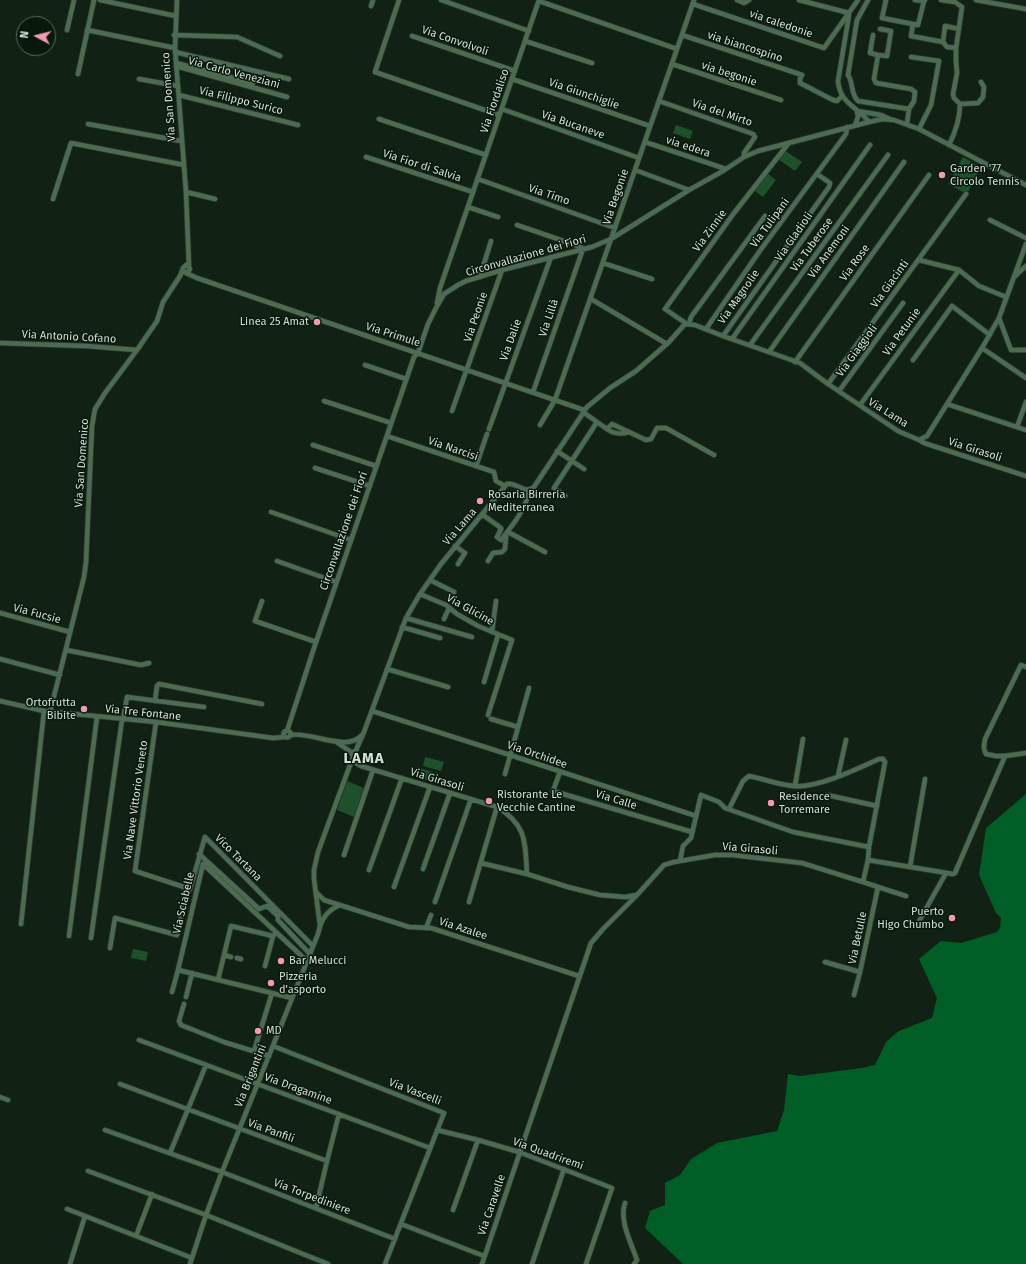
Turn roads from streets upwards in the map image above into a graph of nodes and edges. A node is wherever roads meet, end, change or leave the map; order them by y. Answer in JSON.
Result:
{"nodes":[{"id":1,"x":74,"y":0,"type":"edge"},
{"id":2,"x":94,"y":0,"type":"edge"},
{"id":3,"x":100,"y":0,"type":"edge"},
{"id":4,"x":177,"y":0,"type":"edge"},
{"id":5,"x":373,"y":0,"type":"edge"},
{"id":6,"x":399,"y":0,"type":"edge"},
{"id":7,"x":441,"y":0,"type":"edge"},
{"id":8,"x":737,"y":0,"type":"edge"},
{"id":9,"x":749,"y":0,"type":"edge"},
{"id":10,"x":799,"y":0,"type":"edge"},
{"id":11,"x":858,"y":0,"type":"edge"},
{"id":12,"x":868,"y":0,"type":"edge"},
{"id":13,"x":886,"y":0,"type":"edge"},
{"id":14,"x":915,"y":0,"type":"edge"},
{"id":15,"x":941,"y":0,"type":"edge"},
{"id":16,"x":950,"y":0,"type":"edge"},
{"id":17,"x":976,"y":0,"type":"edge"},
{"id":18,"x":539,"y":1,"type":"edge"},
{"id":19,"x":692,"y":1,"type":"edge"},
{"id":20,"x":924,"y":1,"type":"edge"},
{"id":21,"x":371,"y":6,"type":"dead end"},
{"id":22,"x":1026,"y":9,"type":"edge"},
{"id":23,"x":849,"y":13,"type":"junction"},
{"id":24,"x":176,"y":16,"type":"junction"},
{"id":25,"x":913,"y":24,"type":"junction"},
{"id":26,"x":959,"y":29,"type":"junction"},
{"id":27,"x":67,"y":30,"type":"dead end"},
{"id":28,"x":87,"y":30,"type":"junction"},
{"id":29,"x":880,"y":30,"type":"dead end"},
{"id":30,"x":528,"y":31,"type":"junction"},
{"id":31,"x":174,"y":35,"type":"junction"},
{"id":32,"x":682,"y":35,"type":"junction"},
{"id":33,"x":873,"y":35,"type":"dead end"},
{"id":34,"x":412,"y":36,"type":"dead end"},
{"id":35,"x":525,"y":41,"type":"junction"},
{"id":36,"x":943,"y":42,"type":"junction"},
{"id":37,"x":956,"y":48,"type":"junction"},
{"id":38,"x":677,"y":49,"type":"junction"},
{"id":39,"x":175,"y":50,"type":"junction"},
{"id":40,"x":878,"y":55,"type":"junction"},
{"id":41,"x":280,"y":56,"type":"dead end"},
{"id":42,"x":911,"y":57,"type":"dead end"},
{"id":43,"x":592,"y":63,"type":"dead end"},
{"id":44,"x":176,"y":64,"type":"junction"},
{"id":45,"x":672,"y":64,"type":"junction"},
{"id":46,"x":515,"y":71,"type":"junction"},
{"id":47,"x":78,"y":74,"type":"dead end"},
{"id":48,"x":140,"y":79,"type":"dead end"},
{"id":49,"x":289,"y":79,"type":"dead end"},
{"id":50,"x":512,"y":79,"type":"junction"},
{"id":51,"x":981,"y":82,"type":"dead end"},
{"id":52,"x":253,"y":83,"type":"dead end"},
{"id":53,"x":178,"y":86,"type":"junction"},
{"id":54,"x":179,"y":95,"type":"junction"},
{"id":55,"x":842,"y":96,"type":"junction"},
{"id":56,"x":287,"y":97,"type":"dead end"},
{"id":57,"x":781,"y":100,"type":"dead end"},
{"id":58,"x":659,"y":101,"type":"junction"},
{"id":59,"x":960,"y":104,"type":"junction"},
{"id":60,"x":502,"y":109,"type":"junction"},
{"id":61,"x":909,"y":109,"type":"junction"},
{"id":62,"x":858,"y":111,"type":"junction"},
{"id":63,"x":499,"y":115,"type":"junction"},
{"id":64,"x":378,"y":119,"type":"dead end"},
{"id":65,"x":894,"y":120,"type":"junction"},
{"id":66,"x":869,"y":122,"type":"junction"},
{"id":67,"x":88,"y":124,"type":"dead end"},
{"id":68,"x":907,"y":124,"type":"junction"},
{"id":69,"x":298,"y":125,"type":"dead end"},
{"id":70,"x":855,"y":125,"type":"junction"},
{"id":71,"x":650,"y":126,"type":"junction"},
{"id":72,"x":847,"y":127,"type":"junction"},
{"id":73,"x":920,"y":129,"type":"junction"},
{"id":74,"x":181,"y":141,"type":"junction"},
{"id":75,"x":645,"y":142,"type":"junction"},
{"id":76,"x":788,"y":144,"type":"junction"},
{"id":77,"x":870,"y":145,"type":"dead end"},
{"id":78,"x":949,"y":145,"type":"junction"},
{"id":79,"x":888,"y":155,"type":"dead end"},
{"id":80,"x":486,"y":156,"type":"junction"},
{"id":81,"x":366,"y":157,"type":"dead end"},
{"id":82,"x":744,"y":157,"type":"junction"},
{"id":83,"x":639,"y":158,"type":"junction"},
{"id":84,"x":904,"y":162,"type":"dead end"},
{"id":85,"x":184,"y":165,"type":"junction"},
{"id":86,"x":726,"y":169,"type":"junction"},
{"id":87,"x":635,"y":170,"type":"junction"},
{"id":88,"x":817,"y":174,"type":"junction"},
{"id":89,"x":929,"y":175,"type":"dead end"},
{"id":90,"x":478,"y":179,"type":"junction"},
{"id":91,"x":1026,"y":185,"type":"edge"},
{"id":92,"x":689,"y":190,"type":"junction"},
{"id":93,"x":186,"y":192,"type":"junction"},
{"id":94,"x":473,"y":192,"type":"junction"},
{"id":95,"x":966,"y":194,"type":"dead end"},
{"id":96,"x":53,"y":199,"type":"dead end"},
{"id":97,"x":215,"y":199,"type":"dead end"},
{"id":98,"x":468,"y":207,"type":"junction"},
{"id":99,"x":765,"y":216,"type":"dead end"},
{"id":100,"x":498,"y":217,"type":"dead end"},
{"id":101,"x":990,"y":220,"type":"dead end"},
{"id":102,"x":517,"y":225,"type":"dead end"},
{"id":103,"x":615,"y":228,"type":"junction"},
{"id":104,"x":1026,"y":238,"type":"edge"},
{"id":105,"x":611,"y":239,"type":"junction"},
{"id":106,"x":491,"y":241,"type":"dead end"},
{"id":107,"x":1026,"y":244,"type":"edge"},
{"id":108,"x":583,"y":249,"type":"junction"},
{"id":109,"x":551,"y":257,"type":"junction"},
{"id":110,"x":919,"y":260,"type":"junction"},
{"id":111,"x":603,"y":263,"type":"junction"},
{"id":112,"x":1026,"y":266,"type":"edge"},
{"id":113,"x":186,"y":269,"type":"junction"},
{"id":114,"x":502,"y":270,"type":"junction"},
{"id":115,"x":959,"y":270,"type":"junction"},
{"id":116,"x":480,"y":277,"type":"junction"},
{"id":117,"x":1014,"y":277,"type":"junction"},
{"id":118,"x":652,"y":279,"type":"dead end"},
{"id":119,"x":1006,"y":298,"type":"junction"},
{"id":120,"x":591,"y":299,"type":"junction"},
{"id":121,"x":903,"y":303,"type":"dead end"},
{"id":122,"x":437,"y":306,"type":"junction"},
{"id":123,"x":999,"y":318,"type":"junction"},
{"id":124,"x":688,"y":324,"type":"junction"},
{"id":125,"x":706,"y":329,"type":"junction"},
{"id":126,"x":990,"y":335,"type":"junction"},
{"id":127,"x":723,"y":336,"type":"junction"},
{"id":128,"x":732,"y":339,"type":"junction"},
{"id":129,"x":0,"y":343,"type":"edge"},
{"id":130,"x":667,"y":344,"type":"junction"},
{"id":131,"x":750,"y":345,"type":"junction"},
{"id":132,"x":982,"y":348,"type":"junction"},
{"id":133,"x":137,"y":350,"type":"junction"},
{"id":134,"x":1026,"y":350,"type":"edge"},
{"id":135,"x":769,"y":352,"type":"junction"},
{"id":136,"x":418,"y":353,"type":"junction"},
{"id":137,"x":913,"y":360,"type":"dead end"},
{"id":138,"x":794,"y":362,"type":"junction"},
{"id":139,"x":365,"y":365,"type":"dead end"},
{"id":140,"x":467,"y":369,"type":"junction"},
{"id":141,"x":1026,"y":378,"type":"edge"},
{"id":142,"x":406,"y":379,"type":"junction"},
{"id":143,"x":506,"y":382,"type":"junction"},
{"id":144,"x":828,"y":384,"type":"junction"},
{"id":145,"x":839,"y":391,"type":"junction"},
{"id":146,"x":533,"y":392,"type":"junction"},
{"id":147,"x":555,"y":400,"type":"junction"},
{"id":148,"x":324,"y":401,"type":"dead end"},
{"id":149,"x":1026,"y":402,"type":"edge"},
{"id":150,"x":947,"y":404,"type":"junction"},
{"id":151,"x":860,"y":405,"type":"junction"},
{"id":152,"x":584,"y":411,"type":"junction"},
{"id":153,"x":452,"y":412,"type":"dead end"},
{"id":154,"x":597,"y":422,"type":"junction"},
{"id":155,"x":391,"y":423,"type":"junction"},
{"id":156,"x":540,"y":425,"type":"dead end"},
{"id":157,"x":1017,"y":427,"type":"junction"},
{"id":158,"x":1026,"y":430,"type":"edge"},
{"id":159,"x":387,"y":436,"type":"junction"},
{"id":160,"x":920,"y":440,"type":"junction"},
{"id":161,"x":313,"y":445,"type":"dead end"},
{"id":162,"x":557,"y":451,"type":"junction"},
{"id":163,"x":714,"y":455,"type":"dead end"},
{"id":164,"x":572,"y":461,"type":"junction"},
{"id":165,"x":376,"y":466,"type":"junction"},
{"id":166,"x":476,"y":466,"type":"junction"},
{"id":167,"x":316,"y":468,"type":"dead end"},
{"id":168,"x":584,"y":469,"type":"dead end"},
{"id":169,"x":1026,"y":476,"type":"edge"},
{"id":170,"x":370,"y":486,"type":"junction"},
{"id":171,"x":505,"y":486,"type":"junction"},
{"id":172,"x":530,"y":490,"type":"junction"},
{"id":173,"x":565,"y":496,"type":"dead end"},
{"id":174,"x":271,"y":512,"type":"dead end"},
{"id":175,"x":483,"y":515,"type":"junction"},
{"id":176,"x":507,"y":533,"type":"junction"},
{"id":177,"x":351,"y":540,"type":"junction"},
{"id":178,"x":455,"y":546,"type":"junction"},
{"id":179,"x":545,"y":552,"type":"dead end"},
{"id":180,"x":277,"y":561,"type":"dead end"},
{"id":181,"x":488,"y":561,"type":"dead end"},
{"id":182,"x":458,"y":564,"type":"dead end"},
{"id":183,"x":430,"y":580,"type":"junction"},
{"id":184,"x":336,"y":582,"type":"junction"},
{"id":185,"x":454,"y":592,"type":"dead end"},
{"id":186,"x":420,"y":594,"type":"junction"},
{"id":187,"x":262,"y":601,"type":"dead end"},
{"id":188,"x":496,"y":601,"type":"dead end"},
{"id":189,"x":449,"y":608,"type":"junction"},
{"id":190,"x":0,"y":613,"type":"edge"},
{"id":191,"x":406,"y":618,"type":"junction"},
{"id":192,"x":444,"y":619,"type":"dead end"},
{"id":193,"x":402,"y":627,"type":"junction"},
{"id":194,"x":70,"y":632,"type":"junction"},
{"id":195,"x":492,"y":632,"type":"junction"},
{"id":196,"x":498,"y":635,"type":"junction"},
{"id":197,"x":472,"y":637,"type":"dead end"},
{"id":198,"x":440,"y":638,"type":"dead end"},
{"id":199,"x":316,"y":642,"type":"junction"},
{"id":200,"x":66,"y":650,"type":"junction"},
{"id":201,"x":0,"y":659,"type":"edge"},
{"id":202,"x":149,"y":662,"type":"dead end"},
{"id":203,"x":1026,"y":667,"type":"edge"},
{"id":204,"x":387,"y":669,"type":"junction"},
{"id":205,"x":60,"y":675,"type":"junction"},
{"id":206,"x":484,"y":682,"type":"dead end"},
{"id":207,"x":448,"y":687,"type":"dead end"},
{"id":208,"x":529,"y":688,"type":"dead end"},
{"id":209,"x":0,"y":701,"type":"edge"},
{"id":210,"x":155,"y":701,"type":"junction"},
{"id":211,"x":262,"y":704,"type":"dead end"},
{"id":212,"x":204,"y":707,"type":"dead end"},
{"id":213,"x":44,"y":712,"type":"junction"},
{"id":214,"x":50,"y":712,"type":"junction"},
{"id":215,"x":372,"y":712,"type":"junction"},
{"id":216,"x":97,"y":717,"type":"junction"},
{"id":217,"x":122,"y":720,"type":"junction"},
{"id":218,"x":156,"y":722,"type":"junction"},
{"id":219,"x":518,"y":727,"type":"junction"},
{"id":220,"x":364,"y":732,"type":"junction"},
{"id":221,"x":289,"y":733,"type":"junction"},
{"id":222,"x":284,"y":737,"type":"joint"},
{"id":223,"x":803,"y":739,"type":"dead end"},
{"id":224,"x":846,"y":740,"type":"dead end"},
{"id":225,"x":335,"y":741,"type":"junction"},
{"id":226,"x":348,"y":742,"type":"junction"},
{"id":227,"x":345,"y":748,"type":"junction"},
{"id":228,"x":1026,"y":753,"type":"edge"},
{"id":229,"x":353,"y":754,"type":"junction"},
{"id":230,"x":510,"y":755,"type":"junction"},
{"id":231,"x":1005,"y":756,"type":"junction"},
{"id":232,"x":350,"y":766,"type":"junction"},
{"id":233,"x":374,"y":770,"type":"junction"},
{"id":234,"x":560,"y":772,"type":"junction"},
{"id":235,"x":505,"y":774,"type":"dead end"},
{"id":236,"x":838,"y":776,"type":"junction"},
{"id":237,"x":402,"y":778,"type":"junction"},
{"id":238,"x":925,"y":779,"type":"dead end"},
{"id":239,"x":795,"y":786,"type":"junction"},
{"id":240,"x":430,"y":787,"type":"junction"},
{"id":241,"x":450,"y":793,"type":"junction"},
{"id":242,"x":827,"y":796,"type":"dead end"},
{"id":243,"x":471,"y":799,"type":"junction"},
{"id":244,"x":877,"y":806,"type":"junction"},
{"id":245,"x":497,"y":807,"type":"junction"},
{"id":246,"x":729,"y":810,"type":"junction"},
{"id":247,"x":696,"y":816,"type":"junction"},
{"id":248,"x":692,"y":832,"type":"junction"},
{"id":249,"x":869,"y":847,"type":"junction"},
{"id":250,"x":199,"y":854,"type":"junction"},
{"id":251,"x":344,"y":855,"type":"dead end"},
{"id":252,"x":868,"y":860,"type":"junction"},
{"id":253,"x":680,"y":861,"type":"junction"},
{"id":254,"x":481,"y":863,"type":"junction"},
{"id":255,"x":910,"y":867,"type":"junction"},
{"id":256,"x":369,"y":870,"type":"dead end"},
{"id":257,"x":423,"y":870,"type":"dead end"},
{"id":258,"x":946,"y":873,"type":"junction"},
{"id":259,"x":527,"y":874,"type":"junction"},
{"id":260,"x":863,"y":882,"type":"junction"},
{"id":261,"x":394,"y":887,"type":"dead end"},
{"id":262,"x":878,"y":887,"type":"junction"},
{"id":263,"x":190,"y":889,"type":"junction"},
{"id":264,"x":315,"y":892,"type":"junction"},
{"id":265,"x":637,"y":895,"type":"junction"},
{"id":266,"x":906,"y":896,"type":"dead end"},
{"id":267,"x":324,"y":900,"type":"junction"},
{"id":268,"x":317,"y":902,"type":"junction"},
{"id":269,"x":436,"y":902,"type":"dead end"},
{"id":270,"x":469,"y":902,"type":"dead end"},
{"id":271,"x":340,"y":905,"type":"junction"},
{"id":272,"x":329,"y":911,"type":"junction"},
{"id":273,"x":318,"y":912,"type":"junction"},
{"id":274,"x":431,"y":915,"type":"dead end"},
{"id":275,"x":918,"y":923,"type":"dead end"},
{"id":276,"x":20,"y":924,"type":"dead end"},
{"id":277,"x":320,"y":926,"type":"junction"},
{"id":278,"x":426,"y":928,"type":"junction"},
{"id":279,"x":275,"y":934,"type":"junction"},
{"id":280,"x":69,"y":936,"type":"dead end"},
{"id":281,"x":92,"y":938,"type":"dead end"},
{"id":282,"x":313,"y":946,"type":"junction"},
{"id":283,"x":110,"y":948,"type":"dead end"},
{"id":284,"x":310,"y":954,"type":"junction"},
{"id":285,"x":224,"y":955,"type":"junction"},
{"id":286,"x":231,"y":957,"type":"dead end"},
{"id":287,"x":307,"y":961,"type":"junction"},
{"id":288,"x":825,"y":962,"type":"dead end"},
{"id":289,"x":265,"y":966,"type":"dead end"},
{"id":290,"x":178,"y":970,"type":"junction"},
{"id":291,"x":860,"y":972,"type":"junction"},
{"id":292,"x":192,"y":974,"type":"junction"},
{"id":293,"x":579,"y":976,"type":"junction"},
{"id":294,"x":218,"y":980,"type":"junction"},
{"id":295,"x":172,"y":992,"type":"dead end"},
{"id":296,"x":272,"y":993,"type":"junction"},
{"id":297,"x":854,"y":995,"type":"dead end"},
{"id":298,"x":186,"y":997,"type":"dead end"},
{"id":299,"x":292,"y":998,"type":"junction"},
{"id":300,"x":184,"y":1004,"type":"dead end"},
{"id":301,"x":139,"y":1040,"type":"dead end"},
{"id":302,"x":273,"y":1046,"type":"junction"},
{"id":303,"x":254,"y":1051,"type":"junction"},
{"id":304,"x":269,"y":1056,"type":"junction"},
{"id":305,"x":206,"y":1065,"type":"junction"},
{"id":306,"x":120,"y":1084,"type":"dead end"},
{"id":307,"x":258,"y":1084,"type":"junction"},
{"id":308,"x":0,"y":1097,"type":"edge"},
{"id":309,"x":8,"y":1100,"type":"dead end"},
{"id":310,"x":187,"y":1109,"type":"junction"},
{"id":311,"x":339,"y":1114,"type":"junction"},
{"id":312,"x":240,"y":1128,"type":"junction"},
{"id":313,"x":105,"y":1130,"type":"dead end"},
{"id":314,"x":437,"y":1130,"type":"junction"},
{"id":315,"x":478,"y":1140,"type":"junction"},
{"id":316,"x":430,"y":1148,"type":"junction"},
{"id":317,"x":519,"y":1152,"type":"junction"},
{"id":318,"x":170,"y":1153,"type":"junction"},
{"id":319,"x":327,"y":1161,"type":"junction"},
{"id":320,"x":564,"y":1169,"type":"junction"},
{"id":321,"x":88,"y":1170,"type":"dead end"},
{"id":322,"x":222,"y":1172,"type":"junction"},
{"id":323,"x":152,"y":1194,"type":"junction"},
{"id":324,"x":625,"y":1203,"type":"dead end"},
{"id":325,"x":316,"y":1208,"type":"junction"},
{"id":326,"x":67,"y":1209,"type":"dead end"},
{"id":327,"x":453,"y":1210,"type":"dead end"},
{"id":328,"x":206,"y":1215,"type":"junction"},
{"id":329,"x":85,"y":1216,"type":"junction"},
{"id":330,"x":401,"y":1224,"type":"junction"},
{"id":331,"x":136,"y":1236,"type":"junction"},
{"id":332,"x":395,"y":1239,"type":"junction"},
{"id":333,"x":484,"y":1256,"type":"junction"},
{"id":334,"x":192,"y":1258,"type":"junction"},
{"id":335,"x":70,"y":1264,"type":"edge"},
{"id":336,"x":190,"y":1264,"type":"edge"},
{"id":337,"x":328,"y":1264,"type":"edge"},
{"id":338,"x":385,"y":1264,"type":"edge"},
{"id":339,"x":482,"y":1264,"type":"edge"},
{"id":340,"x":532,"y":1264,"type":"edge"},
{"id":341,"x":586,"y":1264,"type":"edge"},
{"id":342,"x":634,"y":1264,"type":"edge"}],
"edges":[{"from":1,"to":27,"type":"street"},
{"from":2,"to":28,"type":"street"},
{"from":3,"to":24,"type":"street"},
{"from":4,"to":24,"type":"street","name":"Via San Domenico"},
{"from":5,"to":21,"type":"street"},
{"from":6,"to":63,"type":"street"},
{"from":7,"to":30,"type":"street"},
{"from":8,"to":9,"type":"street"},
{"from":10,"to":23,"type":"street"},
{"from":11,"to":23,"type":"street"},
{"from":12,"to":61,"type":"street"},
{"from":13,"to":25,"type":"street"},
{"from":14,"to":20,"type":"street"},
{"from":15,"to":16,"type":"street"},
{"from":16,"to":26,"type":"street"},
{"from":17,"to":22,"type":"street"},
{"from":18,"to":30,"type":"street","name":"Via Fiordaliso"},
{"from":18,"to":38,"type":"street"},
{"from":19,"to":23,"type":"street","name":"via caledonie"},
{"from":19,"to":32,"type":"street","name":"Via Begonie"},
{"from":20,"to":25,"type":"street"},
{"from":23,"to":55,"type":"street"},
{"from":24,"to":31,"type":"street","name":"Via San Domenico"},
{"from":25,"to":36,"type":"street"},
{"from":26,"to":36,"type":"street"},
{"from":26,"to":37,"type":"street"},
{"from":28,"to":39,"type":"street"},
{"from":28,"to":47,"type":"street"},
{"from":29,"to":40,"type":"street"},
{"from":30,"to":35,"type":"street","name":"Via Fiordaliso"},
{"from":31,"to":39,"type":"street","name":"Via San Domenico"},
{"from":31,"to":41,"type":"street"},
{"from":32,"to":38,"type":"street","name":"Via Begonie"},
{"from":32,"to":55,"type":"street","name":"via biancospino"},
{"from":33,"to":40,"type":"street"},
{"from":34,"to":46,"type":"street","name":"Via Convolvoli"},
{"from":35,"to":43,"type":"street"},
{"from":35,"to":46,"type":"street","name":"Via Fiordaliso"},
{"from":36,"to":37,"type":"street"},
{"from":37,"to":59,"type":"street"},
{"from":38,"to":45,"type":"street","name":"Via Begonie"},
{"from":39,"to":44,"type":"street","name":"Via San Domenico"},
{"from":39,"to":49,"type":"street"},
{"from":40,"to":61,"type":"street"},
{"from":42,"to":73,"type":"street"},
{"from":44,"to":52,"type":"street"},
{"from":44,"to":53,"type":"street","name":"Via San Domenico"},
{"from":44,"to":56,"type":"street","name":"Via Carlo Veneziani"},
{"from":45,"to":57,"type":"street","name":"via begonie"},
{"from":45,"to":58,"type":"street","name":"Via Begonie"},
{"from":46,"to":50,"type":"street","name":"Via Fiordaliso"},
{"from":48,"to":53,"type":"street"},
{"from":50,"to":60,"type":"street","name":"Via Fiordaliso"},
{"from":50,"to":71,"type":"street","name":"Via Giunchiglie"},
{"from":51,"to":59,"type":"street"},
{"from":53,"to":54,"type":"street","name":"Via San Domenico"},
{"from":54,"to":69,"type":"street","name":"Via Filippo Surico"},
{"from":54,"to":74,"type":"street","name":"Via San Domenico"},
{"from":55,"to":62,"type":"street"},
{"from":58,"to":71,"type":"street","name":"Via Begonie"},
{"from":58,"to":82,"type":"street","name":"Via del Mirto"},
{"from":59,"to":78,"type":"street"},
{"from":60,"to":63,"type":"street","name":"Via Fiordaliso"},
{"from":60,"to":83,"type":"street","name":"Via Bucaneve"},
{"from":61,"to":68,"type":"street"},
{"from":62,"to":65,"type":"street"},
{"from":62,"to":66,"type":"street"},
{"from":62,"to":70,"type":"street"},
{"from":63,"to":80,"type":"street","name":"Via Fiordaliso"},
{"from":64,"to":80,"type":"street"},
{"from":65,"to":66,"type":"street","name":"Circonvallazione dei Fiori"},
{"from":65,"to":68,"type":"street","name":"Circonvallazione dei Fiori"},
{"from":66,"to":70,"type":"street","name":"Circonvallazione dei Fiori"},
{"from":67,"to":74,"type":"street"},
{"from":68,"to":73,"type":"street","name":"Circonvallazione dei Fiori"},
{"from":70,"to":72,"type":"street","name":"Circonvallazione dei Fiori"},
{"from":71,"to":75,"type":"street","name":"Via Begonie"},
{"from":72,"to":76,"type":"street","name":"Circonvallazione dei Fiori"},
{"from":72,"to":88,"type":"street","name":"Via Tulipani"},
{"from":73,"to":78,"type":"street","name":"Circonvallazione dei Fiori"},
{"from":74,"to":85,"type":"street","name":"Via San Domenico"},
{"from":75,"to":83,"type":"street","name":"Via Begonie"},
{"from":75,"to":86,"type":"street","name":"via edera"},
{"from":76,"to":82,"type":"street","name":"Circonvallazione dei Fiori"},
{"from":76,"to":124,"type":"street","name":"Via Zinnie"},
{"from":77,"to":128,"type":"street","name":"Via Gladioli"},
{"from":78,"to":91,"type":"street","name":"Circonvallazione dei Fiori"},
{"from":79,"to":131,"type":"street","name":"Via Tuberose"},
{"from":80,"to":90,"type":"street","name":"Via Fiordaliso"},
{"from":81,"to":94,"type":"street","name":"Via Fior di Salvia"},
{"from":82,"to":86,"type":"street","name":"Circonvallazione dei Fiori"},
{"from":83,"to":87,"type":"street","name":"Via Begonie"},
{"from":84,"to":135,"type":"street","name":"Via Anemoni"},
{"from":85,"to":93,"type":"street","name":"Via San Domenico"},
{"from":85,"to":96,"type":"street"},
{"from":86,"to":92,"type":"street","name":"Circonvallazione dei Fiori"},
{"from":87,"to":92,"type":"street"},
{"from":87,"to":103,"type":"street","name":"Via Begonie"},
{"from":88,"to":125,"type":"street","name":"Via Tulipani"},
{"from":88,"to":127,"type":"street","name":"Via Magnolie"},
{"from":89,"to":138,"type":"street","name":"Via Rose"},
{"from":90,"to":94,"type":"street","name":"Via Fiordaliso"},
{"from":90,"to":103,"type":"street","name":"Via Timo"},
{"from":92,"to":105,"type":"street","name":"Circonvallazione dei Fiori"},
{"from":93,"to":97,"type":"street"},
{"from":93,"to":113,"type":"street","name":"Via San Domenico"},
{"from":94,"to":98,"type":"street","name":"Via Fiordaliso"},
{"from":95,"to":110,"type":"street","name":"Via Giacinti"},
{"from":98,"to":100,"type":"street"},
{"from":98,"to":122,"type":"street","name":"Via Fiordaliso"},
{"from":99,"to":124,"type":"street"},
{"from":101,"to":104,"type":"street"},
{"from":102,"to":108,"type":"street"},
{"from":103,"to":105,"type":"street","name":"Via Begonie"},
{"from":105,"to":108,"type":"street","name":"Circonvallazione dei Fiori"},
{"from":105,"to":111,"type":"street","name":"Via Begonie"},
{"from":106,"to":116,"type":"street"},
{"from":107,"to":117,"type":"street"},
{"from":108,"to":109,"type":"street","name":"Circonvallazione dei Fiori"},
{"from":108,"to":146,"type":"street","name":"Via Lillà"},
{"from":109,"to":114,"type":"street","name":"Circonvallazione dei Fiori"},
{"from":109,"to":143,"type":"street","name":"Via Dalie"},
{"from":110,"to":115,"type":"street"},
{"from":110,"to":144,"type":"street","name":"Via Giacinti"},
{"from":111,"to":118,"type":"street"},
{"from":111,"to":120,"type":"street","name":"Via Begonie"},
{"from":112,"to":117,"type":"street"},
{"from":113,"to":133,"type":"street","name":"Via San Domenico"},
{"from":113,"to":136,"type":"street","name":"Via Primule"},
{"from":114,"to":116,"type":"street","name":"Circonvallazione dei Fiori"},
{"from":114,"to":140,"type":"street","name":"Via Peonie"},
{"from":115,"to":119,"type":"street"},
{"from":115,"to":151,"type":"street","name":"Via Petunie"},
{"from":116,"to":122,"type":"street","name":"Circonvallazione dei Fiori"},
{"from":117,"to":119,"type":"street"},
{"from":119,"to":123,"type":"street"},
{"from":120,"to":130,"type":"street"},
{"from":120,"to":147,"type":"street","name":"Via Begonie"},
{"from":121,"to":145,"type":"street","name":"Via Giaggioli"},
{"from":122,"to":136,"type":"street","name":"Circonvallazione dei Fiori"},
{"from":123,"to":126,"type":"street"},
{"from":123,"to":134,"type":"street"},
{"from":124,"to":125,"type":"street","name":"Via Lama"},
{"from":124,"to":130,"type":"street"},
{"from":125,"to":127,"type":"street","name":"Via Lama"},
{"from":126,"to":132,"type":"street"},
{"from":126,"to":137,"type":"street"},
{"from":127,"to":128,"type":"street","name":"Via Lama"},
{"from":128,"to":131,"type":"street","name":"Via Lama"},
{"from":129,"to":133,"type":"street","name":"Via Antonio Cofano"},
{"from":130,"to":152,"type":"street"},
{"from":131,"to":135,"type":"street","name":"Via Lama"},
{"from":132,"to":141,"type":"street"},
{"from":132,"to":150,"type":"street"},
{"from":133,"to":194,"type":"street","name":"Via San Domenico"},
{"from":135,"to":138,"type":"street","name":"Via Lama"},
{"from":136,"to":140,"type":"street","name":"Via Primule"},
{"from":136,"to":142,"type":"street","name":"Circonvallazione dei Fiori"},
{"from":138,"to":144,"type":"street","name":"Via Lama"},
{"from":139,"to":142,"type":"street"},
{"from":140,"to":143,"type":"street","name":"Via Primule"},
{"from":140,"to":153,"type":"street","name":"Via Peonie"},
{"from":142,"to":155,"type":"street","name":"Circonvallazione dei Fiori"},
{"from":143,"to":146,"type":"street","name":"Via Primule"},
{"from":143,"to":166,"type":"street","name":"Via Dalie"},
{"from":144,"to":145,"type":"street","name":"Via Lama"},
{"from":145,"to":151,"type":"street","name":"Via Lama"},
{"from":146,"to":147,"type":"street","name":"Via Primule"},
{"from":147,"to":152,"type":"street","name":"Via Primule"},
{"from":147,"to":156,"type":"street","name":"Via Begonie"},
{"from":148,"to":155,"type":"street"},
{"from":149,"to":157,"type":"street"},
{"from":150,"to":157,"type":"street"},
{"from":150,"to":160,"type":"street"},
{"from":151,"to":160,"type":"street","name":"Via Lama"},
{"from":152,"to":154,"type":"street","name":"Via Primule"},
{"from":152,"to":162,"type":"street"},
{"from":154,"to":163,"type":"street","name":"Via Primule"},
{"from":154,"to":164,"type":"street"},
{"from":155,"to":159,"type":"street","name":"Circonvallazione dei Fiori"},
{"from":157,"to":158,"type":"street"},
{"from":159,"to":165,"type":"street","name":"Circonvallazione dei Fiori"},
{"from":159,"to":166,"type":"street","name":"Via Narcisi"},
{"from":160,"to":169,"type":"street","name":"Via Girasoli"},
{"from":161,"to":165,"type":"street"},
{"from":162,"to":164,"type":"street"},
{"from":162,"to":172,"type":"street"},
{"from":164,"to":168,"type":"street"},
{"from":164,"to":173,"type":"street"},
{"from":165,"to":170,"type":"street","name":"Circonvallazione dei Fiori"},
{"from":166,"to":171,"type":"street","name":"Via Narcisi"},
{"from":167,"to":170,"type":"street"},
{"from":170,"to":177,"type":"street","name":"Circonvallazione dei Fiori"},
{"from":171,"to":172,"type":"street"},
{"from":171,"to":175,"type":"street","name":"Via Lama"},
{"from":172,"to":176,"type":"street"},
{"from":174,"to":177,"type":"street"},
{"from":175,"to":176,"type":"street"},
{"from":175,"to":178,"type":"street","name":"Via Lama"},
{"from":176,"to":179,"type":"street"},
{"from":176,"to":181,"type":"street"},
{"from":177,"to":184,"type":"street","name":"Circonvallazione dei Fiori"},
{"from":178,"to":182,"type":"street"},
{"from":178,"to":183,"type":"street","name":"Via Lama"},
{"from":180,"to":184,"type":"street"},
{"from":183,"to":185,"type":"street"},
{"from":183,"to":186,"type":"street","name":"Via Lama"},
{"from":184,"to":199,"type":"street","name":"Circonvallazione dei Fiori"},
{"from":186,"to":189,"type":"street","name":"Via Glicine"},
{"from":186,"to":191,"type":"street","name":"Via Lama"},
{"from":187,"to":199,"type":"street"},
{"from":188,"to":195,"type":"street"},
{"from":189,"to":192,"type":"street"},
{"from":189,"to":195,"type":"street","name":"Via Glicine"},
{"from":190,"to":194,"type":"street","name":"Via Fucsie"},
{"from":191,"to":193,"type":"street","name":"Via Lama"},
{"from":191,"to":197,"type":"street"},
{"from":193,"to":198,"type":"street"},
{"from":193,"to":204,"type":"street","name":"Via Lama"},
{"from":194,"to":200,"type":"street","name":"Via San Domenico"},
{"from":195,"to":196,"type":"street","name":"Via Glicine"},
{"from":196,"to":206,"type":"street"},
{"from":196,"to":219,"type":"street","name":"Via Glicine"},
{"from":199,"to":221,"type":"street","name":"Circonvallazione dei Fiori"},
{"from":200,"to":202,"type":"street"},
{"from":200,"to":205,"type":"street","name":"Via San Domenico"},
{"from":201,"to":205,"type":"street"},
{"from":203,"to":231,"type":"street"},
{"from":204,"to":207,"type":"street"},
{"from":204,"to":215,"type":"street","name":"Via Lama"},
{"from":205,"to":214,"type":"street","name":"Via San Domenico"},
{"from":208,"to":219,"type":"street"},
{"from":209,"to":213,"type":"street","name":"Via Tre Fontane"},
{"from":210,"to":211,"type":"street"},
{"from":210,"to":212,"type":"street"},
{"from":210,"to":217,"type":"street"},
{"from":213,"to":214,"type":"street","name":"Via Tre Fontane"},
{"from":213,"to":276,"type":"street"},
{"from":214,"to":216,"type":"street","name":"Via Tre Fontane"},
{"from":215,"to":220,"type":"street","name":"Via Lama"},
{"from":215,"to":230,"type":"street","name":"Via Orchidee"},
{"from":216,"to":217,"type":"street","name":"Via Tre Fontane"},
{"from":216,"to":280,"type":"street"},
{"from":217,"to":218,"type":"street","name":"Via Tre Fontane"},
{"from":217,"to":281,"type":"street"},
{"from":218,"to":222,"type":"street","name":"Via Tre Fontane"},
{"from":218,"to":263,"type":"street","name":"Via Nave Vittorio Veneto"},
{"from":219,"to":230,"type":"street"},
{"from":220,"to":226,"type":"street"},
{"from":220,"to":229,"type":"street","name":"Via Lama"},
{"from":221,"to":222,"type":"street","name":"Circonvallazione dei Fiori"},
{"from":221,"to":225,"type":"street"},
{"from":223,"to":239,"type":"street"},
{"from":224,"to":236,"type":"street"},
{"from":225,"to":226,"type":"street"},
{"from":225,"to":227,"type":"street","name":"Via Girasoli"},
{"from":226,"to":229,"type":"street"},
{"from":227,"to":229,"type":"street","name":"Via Girasoli"},
{"from":227,"to":232,"type":"street"},
{"from":228,"to":231,"type":"street"},
{"from":229,"to":232,"type":"street","name":"Via Brigantini"},
{"from":229,"to":233,"type":"street","name":"Via Girasoli"},
{"from":230,"to":234,"type":"street","name":"Via Orchidee"},
{"from":230,"to":235,"type":"street"},
{"from":231,"to":258,"type":"street"},
{"from":232,"to":264,"type":"street","name":"Via Brigantini"},
{"from":233,"to":237,"type":"street","name":"Via Girasoli"},
{"from":233,"to":251,"type":"street"},
{"from":234,"to":247,"type":"street","name":"Via Orchidee"},
{"from":234,"to":248,"type":"street","name":"Via Calle"},
{"from":236,"to":239,"type":"street"},
{"from":236,"to":244,"type":"street"},
{"from":237,"to":240,"type":"street","name":"Via Girasoli"},
{"from":237,"to":256,"type":"street"},
{"from":238,"to":255,"type":"street"},
{"from":239,"to":246,"type":"street"},
{"from":240,"to":241,"type":"street","name":"Via Girasoli"},
{"from":240,"to":261,"type":"street"},
{"from":241,"to":243,"type":"street","name":"Via Girasoli"},
{"from":241,"to":257,"type":"street"},
{"from":242,"to":244,"type":"street"},
{"from":243,"to":245,"type":"street","name":"Via Girasoli"},
{"from":243,"to":269,"type":"street"},
{"from":244,"to":249,"type":"street"},
{"from":245,"to":254,"type":"street"},
{"from":245,"to":259,"type":"street","name":"Via Girasoli"},
{"from":246,"to":247,"type":"street"},
{"from":246,"to":249,"type":"street"},
{"from":247,"to":248,"type":"street"},
{"from":248,"to":253,"type":"street"},
{"from":249,"to":252,"type":"street"},
{"from":250,"to":263,"type":"street","name":"Vico Tartana"},
{"from":250,"to":282,"type":"street","name":"Vico Tartana"},
{"from":250,"to":284,"type":"street","name":"Via Sciabelle"},
{"from":252,"to":255,"type":"street"},
{"from":252,"to":260,"type":"street"},
{"from":253,"to":260,"type":"street","name":"Via Girasoli"},
{"from":253,"to":265,"type":"street","name":"Via Girasoli"},
{"from":254,"to":259,"type":"street"},
{"from":254,"to":270,"type":"street"},
{"from":255,"to":258,"type":"street"},
{"from":258,"to":275,"type":"street"},
{"from":259,"to":265,"type":"street"},
{"from":260,"to":262,"type":"street"},
{"from":262,"to":266,"type":"street"},
{"from":262,"to":291,"type":"street","name":"Via Betulle"},
{"from":263,"to":283,"type":"street","name":"Vico Tartana"},
{"from":264,"to":267,"type":"street","name":"Via Azalee"},
{"from":264,"to":268,"type":"street","name":"Via Brigantini"},
{"from":265,"to":293,"type":"street","name":"Via Girasoli"},
{"from":267,"to":268,"type":"street"},
{"from":267,"to":271,"type":"street","name":"Via Azalee"},
{"from":268,"to":273,"type":"street","name":"Via Brigantini"},
{"from":271,"to":272,"type":"street"},
{"from":271,"to":278,"type":"street","name":"Via Azalee"},
{"from":272,"to":273,"type":"street"},
{"from":272,"to":277,"type":"street"},
{"from":273,"to":277,"type":"street","name":"Via Brigantini"},
{"from":274,"to":278,"type":"street"},
{"from":277,"to":282,"type":"street","name":"Via Brigantini"},
{"from":278,"to":293,"type":"street","name":"Via Azalee"},
{"from":279,"to":285,"type":"street"},
{"from":279,"to":287,"type":"street","name":"Via Sciabelle"},
{"from":279,"to":289,"type":"street"},
{"from":279,"to":290,"type":"street","name":"Via Sciabelle"},
{"from":282,"to":284,"type":"street","name":"Via Brigantini"},
{"from":284,"to":287,"type":"street","name":"Via Brigantini"},
{"from":285,"to":286,"type":"street"},
{"from":285,"to":294,"type":"street"},
{"from":287,"to":299,"type":"street","name":"Via Brigantini"},
{"from":288,"to":291,"type":"street","name":"Via Betulle"},
{"from":290,"to":292,"type":"street"},
{"from":290,"to":295,"type":"street"},
{"from":291,"to":297,"type":"street"},
{"from":292,"to":294,"type":"street"},
{"from":292,"to":298,"type":"street"},
{"from":293,"to":317,"type":"street","name":"Via Caravelle"},
{"from":294,"to":296,"type":"street"},
{"from":296,"to":299,"type":"street"},
{"from":296,"to":303,"type":"street"},
{"from":299,"to":302,"type":"street","name":"Via Brigantini"},
{"from":300,"to":303,"type":"street"},
{"from":301,"to":305,"type":"street","name":"Via Dragamine"},
{"from":302,"to":304,"type":"street","name":"Via Brigantini"},
{"from":302,"to":314,"type":"street","name":"Via Vascelli"},
{"from":303,"to":304,"type":"street"},
{"from":304,"to":307,"type":"street","name":"Via Brigantini"},
{"from":305,"to":307,"type":"street","name":"Via Dragamine"},
{"from":305,"to":310,"type":"street"},
{"from":306,"to":310,"type":"street","name":"Via Panfili"},
{"from":307,"to":311,"type":"street","name":"Via Dragamine"},
{"from":307,"to":312,"type":"street","name":"Via Brigantini"},
{"from":308,"to":309,"type":"street"},
{"from":310,"to":312,"type":"street","name":"Via Panfili"},
{"from":310,"to":318,"type":"street"},
{"from":311,"to":316,"type":"street","name":"Via Dragamine"},
{"from":311,"to":319,"type":"street"},
{"from":312,"to":319,"type":"street","name":"Via Panfili"},
{"from":312,"to":322,"type":"street","name":"Via Brigantini"},
{"from":313,"to":318,"type":"street","name":"Via Torpediniere"},
{"from":314,"to":315,"type":"street","name":"Via Quadriremi"},
{"from":314,"to":316,"type":"street","name":"Via Vascelli"},
{"from":315,"to":317,"type":"street","name":"Via Quadriremi"},
{"from":315,"to":327,"type":"street"},
{"from":316,"to":330,"type":"street","name":"Via Vascelli"},
{"from":317,"to":320,"type":"street","name":"Via Quadriremi"},
{"from":317,"to":333,"type":"street","name":"Via Caravelle"},
{"from":318,"to":322,"type":"street","name":"Via Torpediniere"},
{"from":319,"to":325,"type":"street"},
{"from":320,"to":340,"type":"street"},
{"from":320,"to":341,"type":"street","name":"Via Quadriremi"},
{"from":321,"to":323,"type":"street"},
{"from":322,"to":325,"type":"street","name":"Via Torpediniere"},
{"from":322,"to":328,"type":"street","name":"Via Brigantini"},
{"from":323,"to":328,"type":"street"},
{"from":323,"to":331,"type":"street"},
{"from":324,"to":342,"type":"street"},
{"from":325,"to":332,"type":"street","name":"Via Torpediniere"},
{"from":326,"to":329,"type":"street"},
{"from":328,"to":334,"type":"street","name":"Via Brigantini"},
{"from":328,"to":337,"type":"street"},
{"from":329,"to":331,"type":"street"},
{"from":329,"to":335,"type":"street"},
{"from":330,"to":332,"type":"street","name":"Via Vascelli"},
{"from":330,"to":333,"type":"street"},
{"from":331,"to":334,"type":"street"},
{"from":332,"to":338,"type":"street","name":"Via Vascelli"},
{"from":333,"to":339,"type":"street","name":"Via Caravelle"},
{"from":334,"to":336,"type":"street","name":"Via Brigantini"}]}
